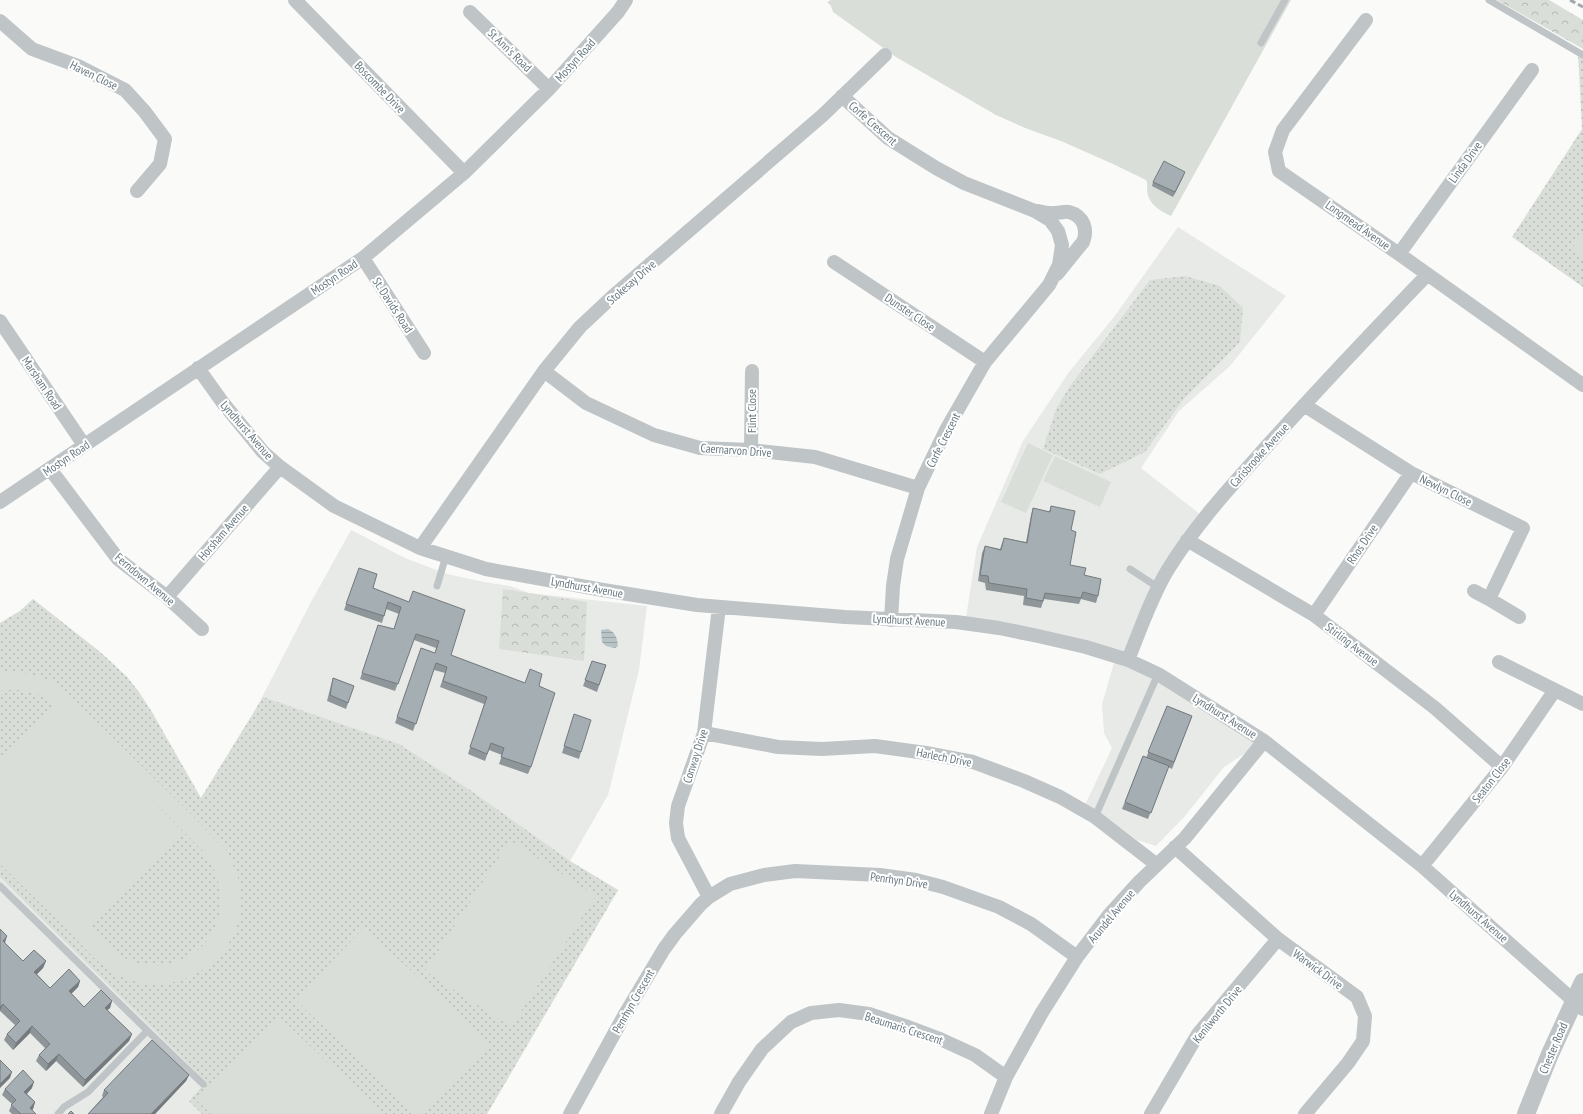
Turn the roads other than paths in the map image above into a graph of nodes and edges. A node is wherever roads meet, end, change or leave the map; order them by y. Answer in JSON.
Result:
{"nodes":[{"id":1,"x":295,"y":0,"type":"edge"},
{"id":2,"x":626,"y":0,"type":"edge"},
{"id":3,"x":1285,"y":0,"type":"edge"},
{"id":4,"x":1489,"y":0,"type":"edge"},
{"id":5,"x":470,"y":12,"type":"dead end"},
{"id":6,"x":1366,"y":20,"type":"dead end"},
{"id":7,"x":0,"y":21,"type":"edge"},
{"id":8,"x":1261,"y":43,"type":"dead end"},
{"id":9,"x":1583,"y":54,"type":"edge"},
{"id":10,"x":885,"y":55,"type":"dead end"},
{"id":11,"x":1532,"y":70,"type":"dead end"},
{"id":12,"x":549,"y":89,"type":"junction"},
{"id":13,"x":842,"y":96,"type":"junction"},
{"id":14,"x":464,"y":173,"type":"junction"},
{"id":15,"x":137,"y":191,"type":"dead end"},
{"id":16,"x":1035,"y":211,"type":"junction"},
{"id":17,"x":1399,"y":254,"type":"junction"},
{"id":18,"x":363,"y":258,"type":"junction"},
{"id":19,"x":834,"y":262,"type":"dead end"},
{"id":20,"x":1426,"y":275,"type":"junction"},
{"id":21,"x":1048,"y":285,"type":"junction"},
{"id":22,"x":0,"y":321,"type":"edge"},
{"id":23,"x":424,"y":353,"type":"dead end"},
{"id":24,"x":985,"y":362,"type":"junction"},
{"id":25,"x":198,"y":368,"type":"junction"},
{"id":26,"x":544,"y":371,"type":"junction"},
{"id":27,"x":752,"y":371,"type":"dead end"},
{"id":28,"x":1583,"y":385,"type":"edge"},
{"id":29,"x":1304,"y":405,"type":"junction"},
{"id":30,"x":84,"y":445,"type":"junction"},
{"id":31,"x":751,"y":450,"type":"junction"},
{"id":32,"x":280,"y":467,"type":"junction"},
{"id":33,"x":50,"y":469,"type":"junction"},
{"id":34,"x":1410,"y":473,"type":"junction"},
{"id":35,"x":918,"y":488,"type":"junction"},
{"id":36,"x":0,"y":502,"type":"edge"},
{"id":37,"x":1187,"y":540,"type":"junction"},
{"id":38,"x":420,"y":548,"type":"junction"},
{"id":39,"x":446,"y":556,"type":"junction"},
{"id":40,"x":1130,"y":569,"type":"dead end"},
{"id":41,"x":437,"y":586,"type":"dead end"},
{"id":42,"x":1159,"y":588,"type":"junction"},
{"id":43,"x":1474,"y":590,"type":"dead end"},
{"id":44,"x":167,"y":597,"type":"junction"},
{"id":45,"x":1489,"y":599,"type":"junction"},
{"id":46,"x":719,"y":607,"type":"junction"},
{"id":47,"x":1314,"y":615,"type":"junction"},
{"id":48,"x":1519,"y":617,"type":"dead end"},
{"id":49,"x":891,"y":620,"type":"junction"},
{"id":50,"x":202,"y":629,"type":"dead end"},
{"id":51,"x":1128,"y":660,"type":"junction"},
{"id":52,"x":1499,"y":662,"type":"dead end"},
{"id":53,"x":1158,"y":674,"type":"junction"},
{"id":54,"x":1554,"y":690,"type":"junction"},
{"id":55,"x":1583,"y":704,"type":"edge"},
{"id":56,"x":704,"y":733,"type":"junction"},
{"id":57,"x":1264,"y":741,"type":"junction"},
{"id":58,"x":1502,"y":767,"type":"junction"},
{"id":59,"x":1095,"y":817,"type":"junction"},
{"id":60,"x":1175,"y":847,"type":"junction"},
{"id":61,"x":1157,"y":865,"type":"junction"},
{"id":62,"x":1422,"y":866,"type":"junction"},
{"id":63,"x":0,"y":886,"type":"edge"},
{"id":64,"x":709,"y":897,"type":"junction"},
{"id":65,"x":1278,"y":940,"type":"junction"},
{"id":66,"x":1077,"y":957,"type":"junction"},
{"id":67,"x":1583,"y":982,"type":"edge"},
{"id":68,"x":1578,"y":1004,"type":"edge"},
{"id":69,"x":147,"y":1031,"type":"junction"},
{"id":70,"x":1006,"y":1077,"type":"junction"},
{"id":71,"x":203,"y":1084,"type":"dead end"},
{"id":72,"x":58,"y":1114,"type":"edge"},
{"id":73,"x":570,"y":1114,"type":"edge"},
{"id":74,"x":722,"y":1114,"type":"edge"},
{"id":75,"x":991,"y":1114,"type":"edge"},
{"id":76,"x":1151,"y":1114,"type":"edge"},
{"id":77,"x":1305,"y":1114,"type":"edge"},
{"id":78,"x":1526,"y":1114,"type":"edge"}],
"edges":[{"from":1,"to":14,"type":"street","name":"Boscombe Drive"},
{"from":2,"to":12,"type":"street","name":"Mostyn Road"},
{"from":3,"to":8,"type":"lane"},
{"from":4,"to":9,"type":"lane"},
{"from":5,"to":12,"type":"street","name":"St Ann's Road"},
{"from":6,"to":17,"type":"street","name":"Longmead Avenue"},
{"from":7,"to":15,"type":"street","name":"Haven Close"},
{"from":10,"to":13,"type":"street","name":"Stokesay Drive"},
{"from":11,"to":17,"type":"street","name":"Linda Drive"},
{"from":12,"to":14,"type":"street","name":"Mostyn Road"},
{"from":13,"to":16,"type":"street","name":"Corfe Crescent"},
{"from":13,"to":26,"type":"street","name":"Stokesay Drive"},
{"from":14,"to":18,"type":"street","name":"Mostyn Road"},
{"from":16,"to":21,"type":"street","name":"Corfe Crescent"},
{"from":16,"to":21,"type":"street","name":"Corfe Crescent"},
{"from":17,"to":20,"type":"street","name":"Longmead Avenue"},
{"from":18,"to":23,"type":"street","name":"St. Davids Road"},
{"from":18,"to":25,"type":"street","name":"Mostyn Road"},
{"from":19,"to":24,"type":"street","name":"Dunster Close"},
{"from":20,"to":28,"type":"street","name":"Longmead Avenue"},
{"from":20,"to":29,"type":"street","name":"Carisbrooke Avenue"},
{"from":21,"to":24,"type":"street","name":"Corfe Crescent"},
{"from":22,"to":30,"type":"street","name":"Marsham Road"},
{"from":24,"to":35,"type":"street","name":"Corfe Crescent"},
{"from":25,"to":30,"type":"street","name":"Mostyn Road"},
{"from":25,"to":32,"type":"street","name":"Lyndhurst Avenue"},
{"from":26,"to":31,"type":"street","name":"Caernarvon Drive"},
{"from":26,"to":38,"type":"street","name":"Stokesay Drive"},
{"from":27,"to":31,"type":"street","name":"Flint Close"},
{"from":29,"to":34,"type":"street","name":"Newlyn Close"},
{"from":29,"to":37,"type":"street","name":"Carisbrooke Avenue"},
{"from":30,"to":33,"type":"street","name":"Mostyn Road"},
{"from":31,"to":35,"type":"street","name":"Caernarvon Drive"},
{"from":32,"to":38,"type":"street","name":"Lyndhurst Avenue"},
{"from":32,"to":44,"type":"street","name":"Horsham Avenue"},
{"from":33,"to":36,"type":"street","name":"Mostyn Road"},
{"from":33,"to":44,"type":"street","name":"Ferndown Avenue"},
{"from":34,"to":45,"type":"street","name":"Newlyn Close"},
{"from":34,"to":47,"type":"street","name":"Rhos Drive"},
{"from":35,"to":49,"type":"street","name":"Corfe Crescent"},
{"from":37,"to":42,"type":"street","name":"Carisbrooke Avenue"},
{"from":37,"to":47,"type":"street","name":"Stirling Avenue"},
{"from":38,"to":39,"type":"street","name":"Lyndhurst Avenue"},
{"from":39,"to":41,"type":"lane"},
{"from":39,"to":46,"type":"street","name":"Lyndhurst Avenue"},
{"from":40,"to":42,"type":"lane"},
{"from":42,"to":51,"type":"street","name":"Carisbrooke Avenue"},
{"from":43,"to":45,"type":"street"},
{"from":44,"to":50,"type":"street","name":"Ferndown Avenue"},
{"from":45,"to":48,"type":"street"},
{"from":46,"to":49,"type":"street","name":"Lyndhurst Avenue"},
{"from":46,"to":56,"type":"street","name":"Conway Drive"},
{"from":47,"to":58,"type":"street","name":"Stirling Avenue"},
{"from":49,"to":51,"type":"street","name":"Lyndhurst Avenue"},
{"from":51,"to":53,"type":"street","name":"Lyndhurst Avenue"},
{"from":52,"to":54,"type":"street"},
{"from":53,"to":57,"type":"street","name":"Lyndhurst Avenue"},
{"from":53,"to":59,"type":"lane"},
{"from":54,"to":55,"type":"street"},
{"from":54,"to":58,"type":"street","name":"Seaton Close"},
{"from":56,"to":59,"type":"street","name":"Harlech Drive"},
{"from":56,"to":64,"type":"street","name":"Conway Drive"},
{"from":57,"to":60,"type":"street","name":"Arundel Avenue"},
{"from":57,"to":62,"type":"street","name":"Lyndhurst Avenue"},
{"from":58,"to":62,"type":"street","name":"Seaton Close"},
{"from":59,"to":61,"type":"street","name":"Harlech Drive"},
{"from":60,"to":61,"type":"street","name":"Arundel Avenue"},
{"from":60,"to":65,"type":"street","name":"Warwick Drive"},
{"from":61,"to":66,"type":"street","name":"Arundel Avenue"},
{"from":62,"to":68,"type":"street","name":"Lyndhurst Avenue"},
{"from":63,"to":69,"type":"lane"},
{"from":64,"to":66,"type":"street","name":"Penrhyn Drive"},
{"from":64,"to":73,"type":"street","name":"Penrhyn Crescent"},
{"from":65,"to":76,"type":"street","name":"Kenilworth Drive"},
{"from":65,"to":77,"type":"street","name":"Warwick Drive"},
{"from":66,"to":70,"type":"street","name":"Arundel Avenue"},
{"from":67,"to":68,"type":"street","name":"Chester Road"},
{"from":68,"to":78,"type":"street","name":"Chester Road"},
{"from":69,"to":71,"type":"lane"},
{"from":69,"to":72,"type":"lane"},
{"from":70,"to":74,"type":"street","name":"Beaumaris Crescent"},
{"from":70,"to":75,"type":"street","name":"Arundel Avenue"}]}
